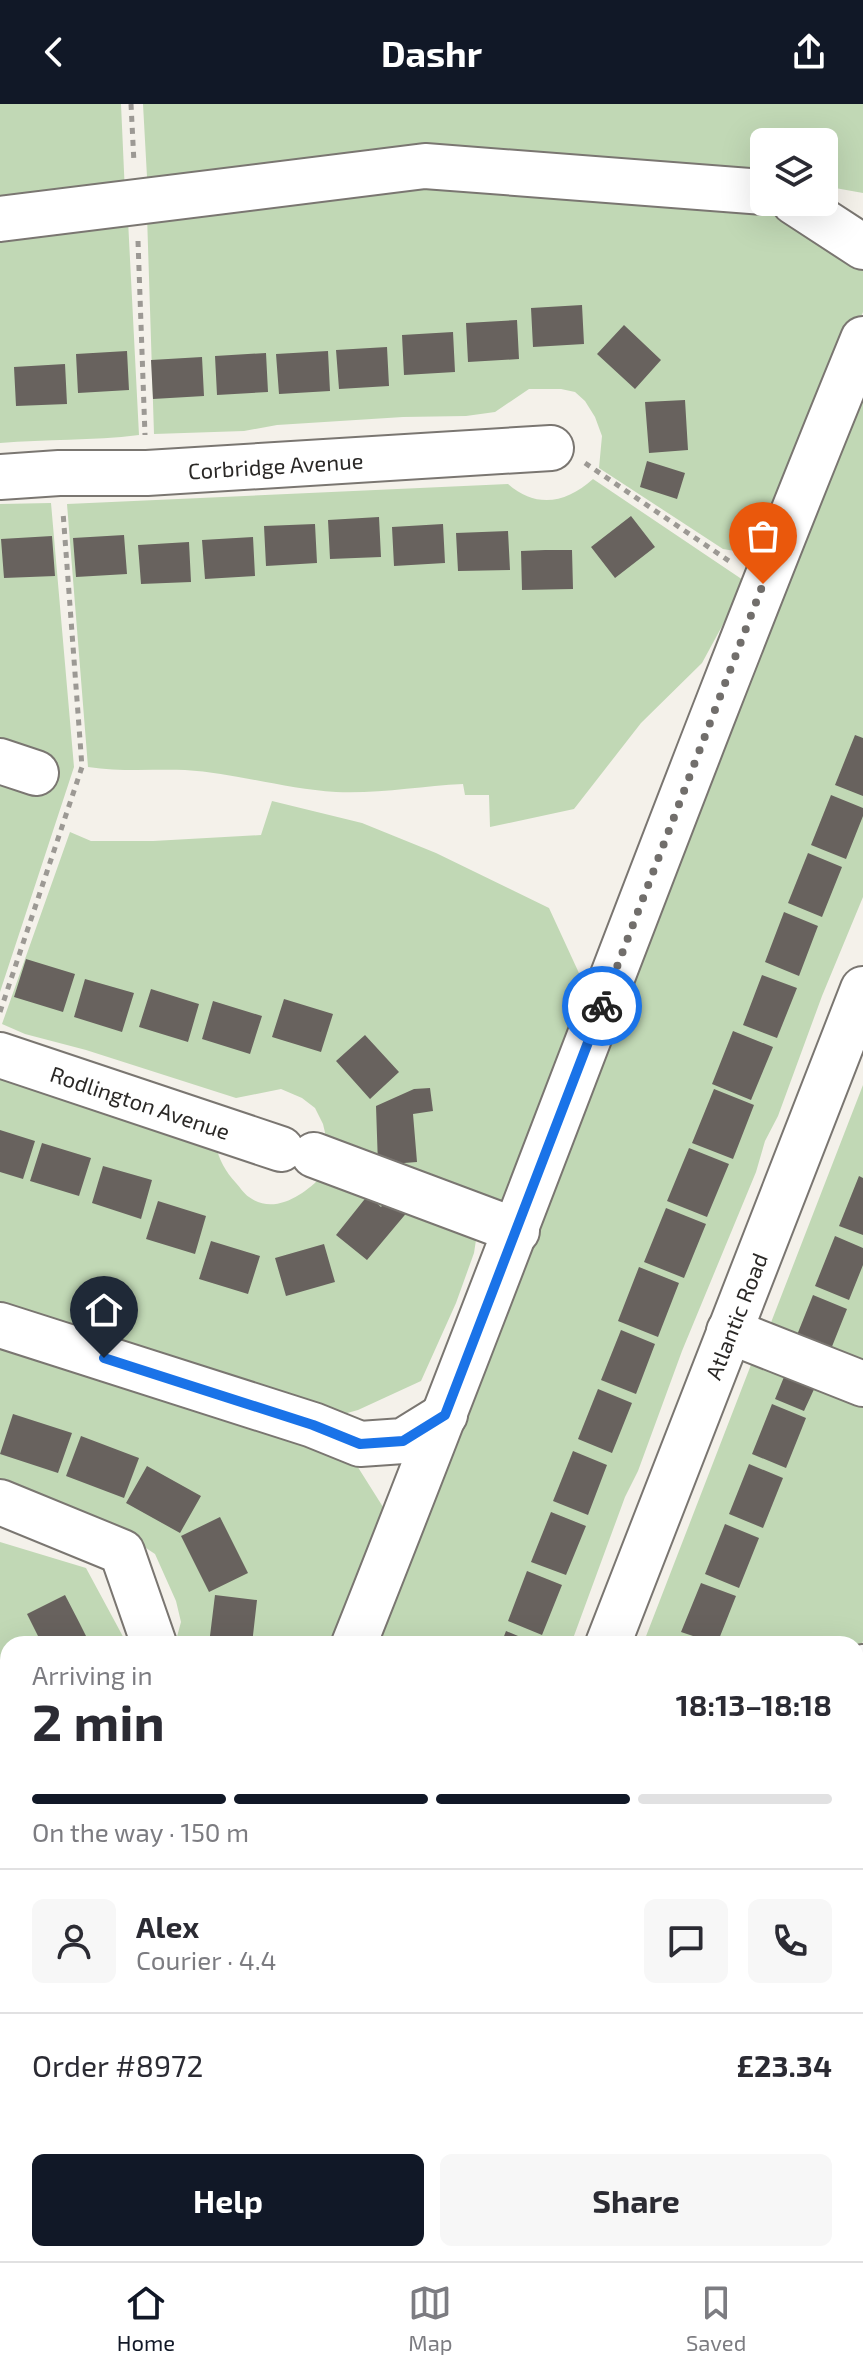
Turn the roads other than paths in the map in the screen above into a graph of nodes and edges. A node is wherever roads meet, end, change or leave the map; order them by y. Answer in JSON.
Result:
{"nodes":[{"id":1,"x":750,"y":191,"type":"edge"},
{"id":2,"x":815,"y":216,"type":"edge"},
{"id":3,"x":0,"y":219,"type":"edge"},
{"id":4,"x":863,"y":247,"type":"edge"},
{"id":5,"x":863,"y":339,"type":"edge"},
{"id":6,"x":566,"y":454,"type":"road end"},
{"id":7,"x":0,"y":477,"type":"edge"},
{"id":8,"x":863,"y":989,"type":"edge"},
{"id":9,"x":0,"y":1055,"type":"edge"},
{"id":10,"x":517,"y":1231,"type":"junction"},
{"id":11,"x":0,"y":1325,"type":"edge"},
{"id":12,"x":729,"y":1331,"type":"junction"},
{"id":13,"x":863,"y":1384,"type":"edge"},
{"id":14,"x":445,"y":1415,"type":"junction"},
{"id":15,"x":0,"y":1502,"type":"edge"},
{"id":16,"x":151,"y":1636,"type":"edge"},
{"id":17,"x":357,"y":1636,"type":"edge"},
{"id":18,"x":611,"y":1636,"type":"edge"}],
"edges":[{"from":1,"to":3,"type":"street"},
{"from":2,"to":4,"type":"street"},
{"from":5,"to":10,"type":"street"},
{"from":6,"to":7,"type":"street","name":"Corbridge Avenue"},
{"from":8,"to":12,"type":"street","name":"Atlantic Road"},
{"from":9,"to":10,"type":"street","name":"Rodlington Avenue"},
{"from":10,"to":14,"type":"street"},
{"from":11,"to":14,"type":"street"},
{"from":12,"to":13,"type":"street"},
{"from":12,"to":18,"type":"street","name":"Atlantic Road"},
{"from":14,"to":17,"type":"street"},
{"from":15,"to":16,"type":"street"}]}
